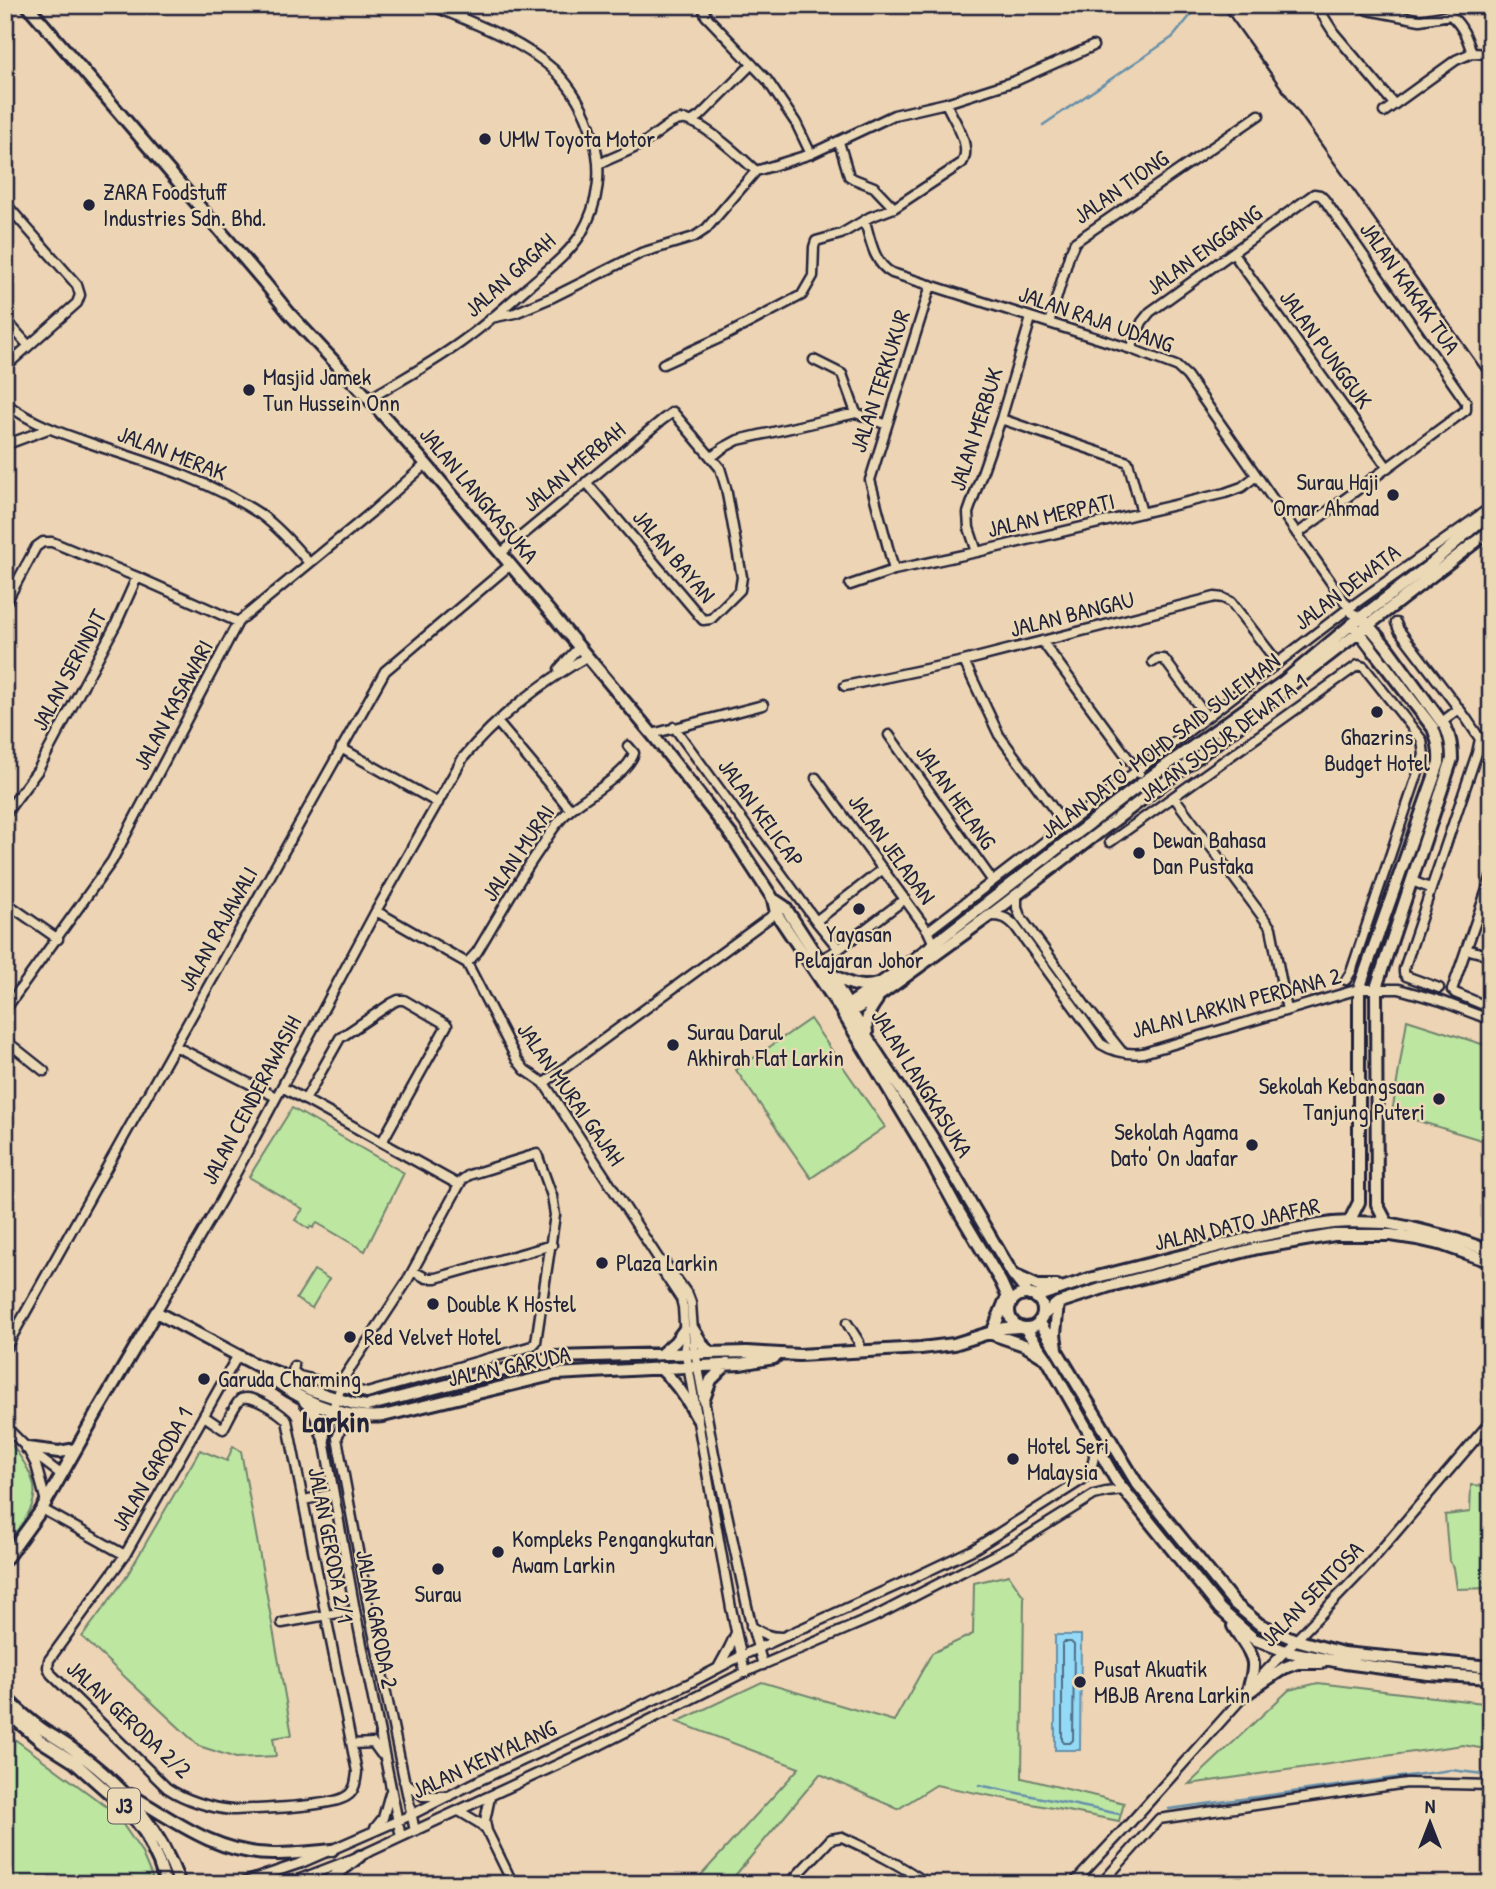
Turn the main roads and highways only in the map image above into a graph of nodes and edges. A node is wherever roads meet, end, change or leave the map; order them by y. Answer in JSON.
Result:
{"nodes":[{"id":1,"x":27,"y":5,"type":"edge"},
{"id":2,"x":1491,"y":512,"type":"edge"},
{"id":3,"x":1491,"y":530,"type":"edge"},
{"id":4,"x":1357,"y":620,"type":"junction"},
{"id":5,"x":1080,"y":839,"type":"junction"},
{"id":6,"x":781,"y":910,"type":"junction"},
{"id":7,"x":827,"y":972,"type":"junction"},
{"id":8,"x":883,"y":981,"type":"junction"},
{"id":9,"x":880,"y":995,"type":"junction"},
{"id":10,"x":846,"y":1011,"type":"junction"},
{"id":11,"x":868,"y":1039,"type":"junction"},
{"id":12,"x":1349,"y":1222,"type":"junction"},
{"id":13,"x":1387,"y":1223,"type":"junction"},
{"id":14,"x":1491,"y":1251,"type":"edge"},
{"id":15,"x":1491,"y":1262,"type":"edge"},
{"id":16,"x":1013,"y":1275,"type":"junction"},
{"id":17,"x":1066,"y":1286,"type":"junction"},
{"id":18,"x":1006,"y":1291,"type":"junction"},
{"id":19,"x":1032,"y":1296,"type":"junction"},
{"id":20,"x":1058,"y":1303,"type":"junction"},
{"id":21,"x":1010,"y":1306,"type":"junction"},
{"id":22,"x":156,"y":1312,"type":"joint"},
{"id":23,"x":1041,"y":1319,"type":"junction"},
{"id":24,"x":1022,"y":1328,"type":"junction"},
{"id":25,"x":987,"y":1332,"type":"junction"},
{"id":26,"x":712,"y":1353,"type":"junction"},
{"id":27,"x":661,"y":1354,"type":"junction"},
{"id":28,"x":787,"y":1355,"type":"junction"},
{"id":29,"x":1052,"y":1356,"type":"junction"},
{"id":30,"x":727,"y":1364,"type":"junction"},
{"id":31,"x":256,"y":1365,"type":"junction"},
{"id":32,"x":659,"y":1367,"type":"junction"},
{"id":33,"x":301,"y":1399,"type":"junction"},
{"id":34,"x":704,"y":1399,"type":"road end"},
{"id":35,"x":334,"y":1403,"type":"junction"},
{"id":36,"x":697,"y":1418,"type":"road end"},
{"id":37,"x":324,"y":1439,"type":"road end"},
{"id":38,"x":27,"y":1448,"type":"road end"},
{"id":39,"x":76,"y":1449,"type":"junction"},
{"id":40,"x":5,"y":1560,"type":"edge"},
{"id":41,"x":1227,"y":1616,"type":"junction"},
{"id":42,"x":1345,"y":1663,"type":"junction"},
{"id":43,"x":1491,"y":1667,"type":"edge"},
{"id":44,"x":1491,"y":1678,"type":"edge"},
{"id":45,"x":5,"y":1697,"type":"edge"},
{"id":46,"x":5,"y":1712,"type":"edge"},
{"id":47,"x":120,"y":1787,"type":"junction"},
{"id":48,"x":332,"y":1850,"type":"road end"},
{"id":49,"x":360,"y":1857,"type":"road end"},
{"id":50,"x":166,"y":1880,"type":"edge"},
{"id":51,"x":180,"y":1884,"type":"edge"},
{"id":52,"x":324,"y":1884,"type":"edge"}],
"edges":[{"from":1,"to":6,"type":"main road","name":"JALAN LANGKASUKA"},
{"from":2,"to":4,"type":"main road","name":"JALAN DATO' MOHD SAID SULEIMAN"},
{"from":3,"to":4,"type":"main road","name":"JALAN DATO' MOHD SAID SULEIMAN"},
{"from":4,"to":5,"type":"main road","name":"JALAN DATO' MOHD SAID SULEIMAN"},
{"from":4,"to":5,"type":"main road","name":"JALAN DATO' MOHD SAID SULEIMAN"},
{"from":4,"to":12,"type":"main road"},
{"from":4,"to":13,"type":"main road"},
{"from":5,"to":8,"type":"main road","name":"JALAN DATO' MOHD SAID SULEIMAN"},
{"from":5,"to":9,"type":"main road","name":"JALAN DATO' MOHD SAID SULEIMAN"},
{"from":6,"to":7,"type":"main road","name":"JALAN LANGKASUKA"},
{"from":6,"to":10,"type":"main road","name":"JALAN LANGKASUKA"},
{"from":7,"to":8,"type":"main road"},
{"from":7,"to":10,"type":"main road","name":"JALAN LANGKASUKA"},
{"from":8,"to":10,"type":"main road","name":"JALAN DATO' MOHD SAID SULEIMAN"},
{"from":9,"to":10,"type":"main road","name":"JALAN DATO' MOHD SAID SULEIMAN"},
{"from":9,"to":11,"type":"main road"},
{"from":10,"to":11,"type":"main road","name":"JALAN LANGKASUKA"},
{"from":10,"to":18,"type":"main road","name":"JALAN LANGKASUKA"},
{"from":11,"to":16,"type":"main road","name":"JALAN LANGKASUKA"},
{"from":12,"to":13,"type":"main road","name":"JALAN DATO JAAFAR"},
{"from":12,"to":17,"type":"main road","name":"JALAN DATO JAAFAR"},
{"from":13,"to":14,"type":"main road","name":"JALAN DATO JAAFAR"},
{"from":15,"to":20,"type":"main road","name":"JALAN DATO JAAFAR"},
{"from":16,"to":17,"type":"main road"},
{"from":16,"to":19,"type":"main road","name":"JALAN LANGKASUKA"},
{"from":17,"to":19,"type":"main road","name":"JALAN DATO JAAFAR"},
{"from":18,"to":21,"type":"main road","name":"JALAN LANGKASUKA"},
{"from":18,"to":25,"type":"main road"},
{"from":19,"to":21,"type":"main road"},
{"from":19,"to":23,"type":"main road"},
{"from":20,"to":23,"type":"main road","name":"JALAN DATO JAAFAR"},
{"from":20,"to":29,"type":"main road"},
{"from":21,"to":24,"type":"main road"},
{"from":21,"to":25,"type":"main road"},
{"from":22,"to":31,"type":"main road","name":"JALAN GARUDA"},
{"from":22,"to":39,"type":"main road","name":"JALAN CENDERAWASIH"},
{"from":23,"to":24,"type":"main road"},
{"from":23,"to":29,"type":"main road"},
{"from":24,"to":25,"type":"main road","name":"JALAN GARUDA"},
{"from":24,"to":29,"type":"main road"},
{"from":25,"to":28,"type":"main road","name":"JALAN GARUDA"},
{"from":25,"to":29,"type":"main road"},
{"from":26,"to":27,"type":"main road","name":"JALAN GARUDA"},
{"from":26,"to":27,"type":"main road"},
{"from":26,"to":28,"type":"main road","name":"JALAN GARUDA"},
{"from":27,"to":35,"type":"main road","name":"JALAN GARUDA"},
{"from":28,"to":30,"type":"main road","name":"JALAN GARUDA"},
{"from":29,"to":41,"type":"main road"},
{"from":29,"to":43,"type":"main road"},
{"from":30,"to":32,"type":"main road","name":"JALAN GARUDA"},
{"from":30,"to":34,"type":"main road"},
{"from":31,"to":33,"type":"main road","name":"JALAN GARUDA"},
{"from":31,"to":35,"type":"main road","name":"JALAN GARUDA"},
{"from":32,"to":35,"type":"main road","name":"JALAN GARUDA"},
{"from":32,"to":36,"type":"main road"},
{"from":33,"to":35,"type":"main road","name":"JALAN GARUDA"},
{"from":33,"to":37,"type":"main road"},
{"from":38,"to":39,"type":"main road"},
{"from":39,"to":40,"type":"main road","name":"JALAN CENDERAWASIH"},
{"from":41,"to":42,"type":"main road"},
{"from":41,"to":42,"type":"main road"},
{"from":42,"to":44,"type":"main road"},
{"from":45,"to":47,"type":"main road","number":"J3"},
{"from":46,"to":50,"type":"main road","number":"J3"},
{"from":47,"to":48,"type":"main road"},
{"from":47,"to":51,"type":"main road","number":"J3"},
{"from":49,"to":52,"type":"main road"}]}
